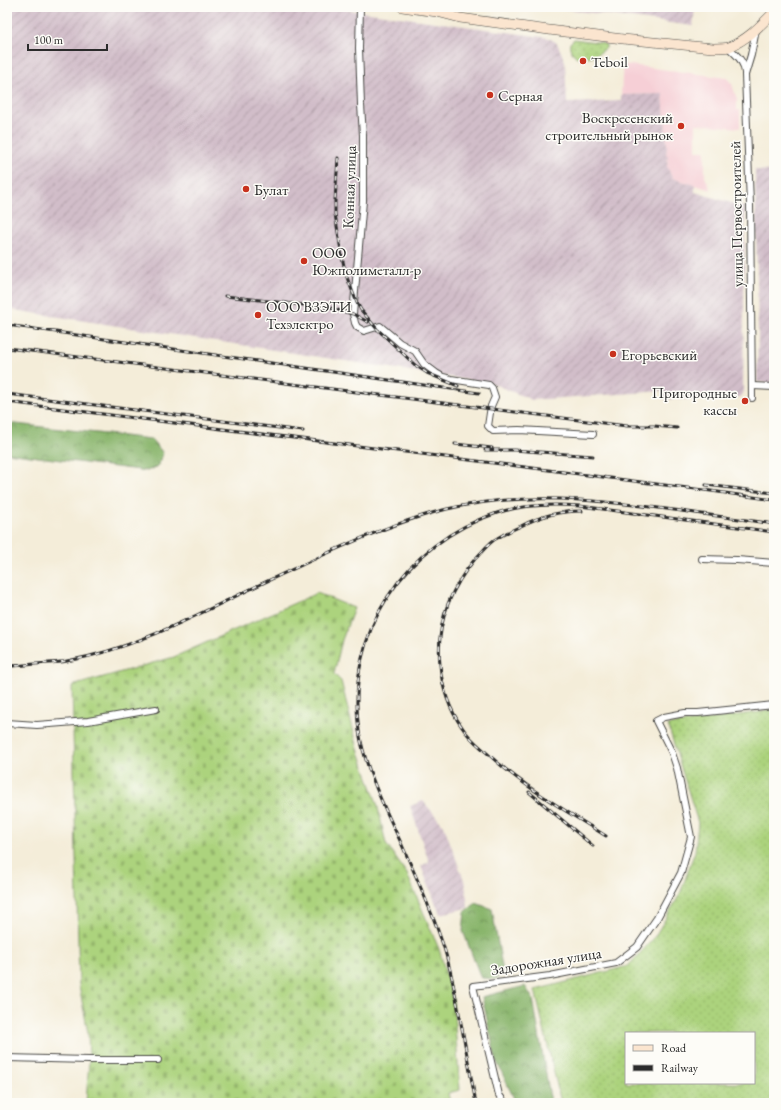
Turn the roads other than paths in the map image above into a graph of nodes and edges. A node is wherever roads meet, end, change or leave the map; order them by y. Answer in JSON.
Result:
{"nodes":[{"id":1,"x":360,"y":7,"type":"edge"},
{"id":2,"x":402,"y":7,"type":"edge"},
{"id":3,"x":774,"y":12,"type":"edge"},
{"id":4,"x":756,"y":30,"type":"junction"},
{"id":5,"x":728,"y":47,"type":"junction"},
{"id":6,"x":745,"y":75,"type":"junction"},
{"id":7,"x":752,"y":386,"type":"junction"},
{"id":8,"x":774,"y":387,"type":"edge"},
{"id":9,"x":752,"y":398,"type":"dead end"},
{"id":10,"x":593,"y":434,"type":"dead end"},
{"id":11,"x":702,"y":559,"type":"dead end"},
{"id":12,"x":774,"y":563,"type":"edge"},
{"id":13,"x":774,"y":705,"type":"edge"},
{"id":14,"x":156,"y":709,"type":"dead end"},
{"id":15,"x":7,"y":723,"type":"edge"},
{"id":16,"x":7,"y":1058,"type":"edge"},
{"id":17,"x":158,"y":1060,"type":"dead end"},
{"id":18,"x":505,"y":1103,"type":"edge"}],
"edges":[{"from":1,"to":10,"type":"street","name":"Конная улица"},
{"from":2,"to":5,"type":"street"},
{"from":3,"to":4,"type":"street"},
{"from":4,"to":5,"type":"street"},
{"from":4,"to":6,"type":"street","name":"улица Первостроителей"},
{"from":5,"to":6,"type":"street"},
{"from":6,"to":7,"type":"street","name":"улица Первостроителей"},
{"from":7,"to":8,"type":"street"},
{"from":7,"to":9,"type":"street","name":"улица Первостроителей"},
{"from":11,"to":12,"type":"street"},
{"from":13,"to":18,"type":"street","name":"Задорожная улица"},
{"from":14,"to":15,"type":"street"},
{"from":16,"to":17,"type":"street"}]}
